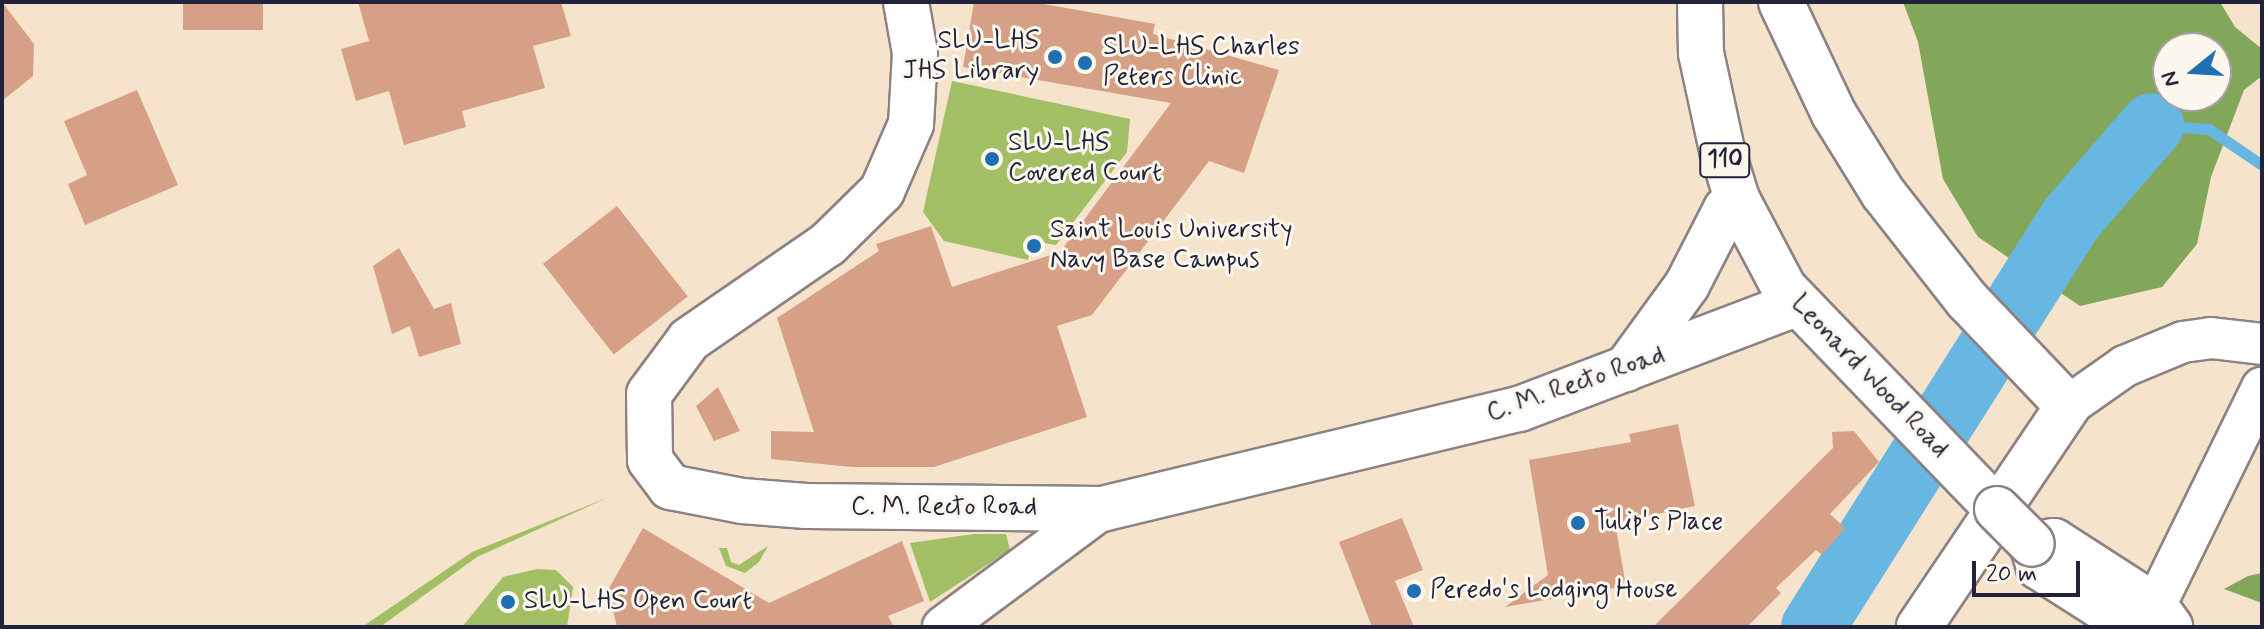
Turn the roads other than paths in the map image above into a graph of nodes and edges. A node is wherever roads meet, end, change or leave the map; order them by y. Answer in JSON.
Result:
{"nodes":[{"id":1,"x":906,"y":2,"type":"edge"},
{"id":2,"x":1700,"y":2,"type":"edge"},
{"id":3,"x":1781,"y":2,"type":"edge"},
{"id":4,"x":1737,"y":199,"type":"junction"},
{"id":5,"x":1800,"y":307,"type":"junction"},
{"id":6,"x":2262,"y":344,"type":"edge"},
{"id":7,"x":1626,"y":369,"type":"junction"},
{"id":8,"x":2262,"y":388,"type":"edge"},
{"id":9,"x":2068,"y":406,"type":"junction"},
{"id":10,"x":1102,"y":509,"type":"junction"},
{"id":11,"x":2153,"y":620,"type":"edge"},
{"id":12,"x":943,"y":627,"type":"edge"},
{"id":13,"x":1919,"y":627,"type":"edge"}],
"edges":[{"from":1,"to":10,"type":"main road","name":"C. M. Recto Road"},
{"from":2,"to":4,"type":"main road","name":"Leonard Wood Road","number":"110"},
{"from":3,"to":9,"type":"main road"},
{"from":4,"to":5,"type":"main road","name":"Leonard Wood Road","number":"110"},
{"from":4,"to":7,"type":"main road"},
{"from":5,"to":7,"type":"main road","name":"C. M. Recto Road"},
{"from":5,"to":11,"type":"main road","name":"Leonard Wood Road","number":"110","bridge":true},
{"from":6,"to":9,"type":"street"},
{"from":7,"to":10,"type":"main road","name":"C. M. Recto Road"},
{"from":8,"to":11,"type":"street"},
{"from":9,"to":13,"type":"main road"},
{"from":10,"to":12,"type":"street"}]}
